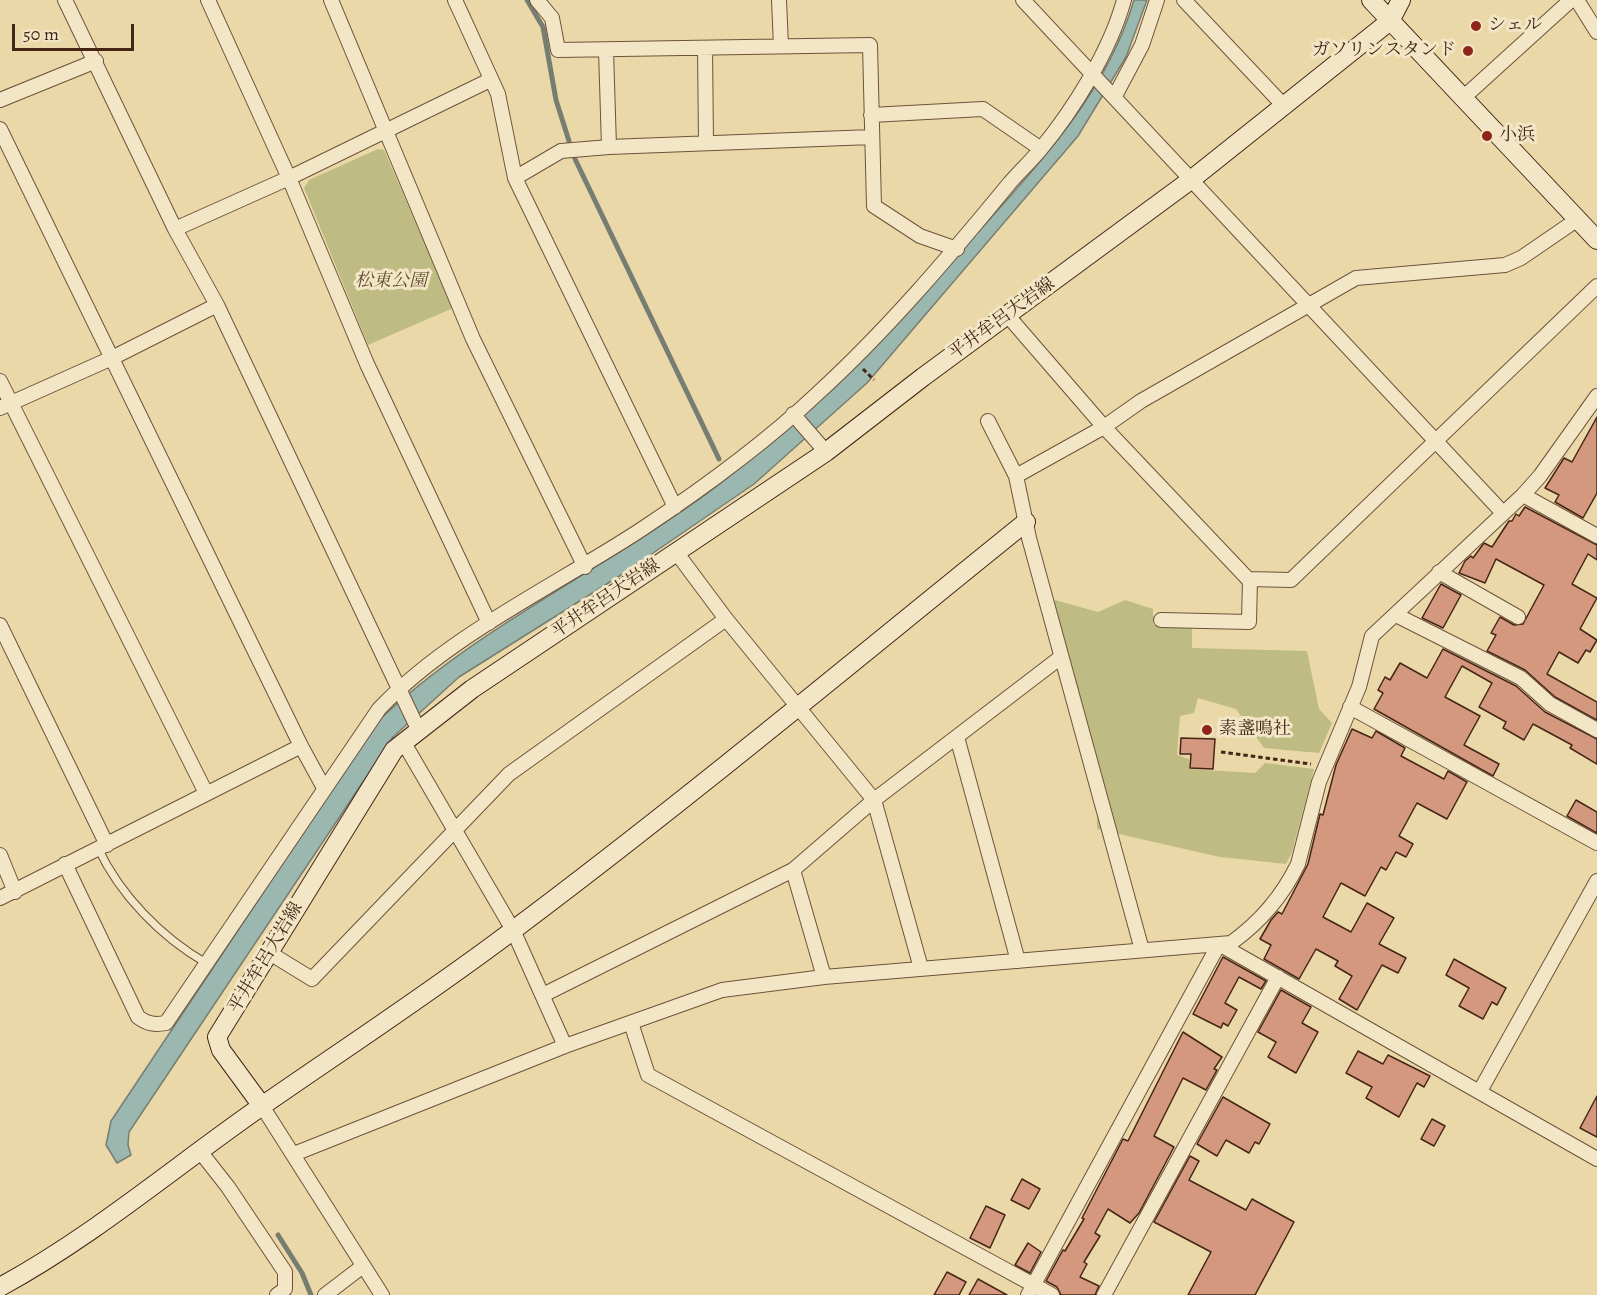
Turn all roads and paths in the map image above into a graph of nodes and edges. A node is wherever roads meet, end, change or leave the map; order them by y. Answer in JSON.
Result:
{"nodes":[{"id":1,"x":65,"y":0,"type":"edge"},
{"id":2,"x":208,"y":0,"type":"edge"},
{"id":3,"x":331,"y":0,"type":"edge"},
{"id":4,"x":455,"y":0,"type":"edge"},
{"id":5,"x":537,"y":0,"type":"edge"},
{"id":6,"x":779,"y":0,"type":"edge"},
{"id":7,"x":1023,"y":0,"type":"edge"},
{"id":8,"x":1124,"y":0,"type":"edge"},
{"id":9,"x":1157,"y":0,"type":"edge"},
{"id":10,"x":1184,"y":0,"type":"edge"},
{"id":11,"x":1371,"y":0,"type":"edge"},
{"id":12,"x":1401,"y":0,"type":"edge"},
{"id":13,"x":1570,"y":0,"type":"edge"},
{"id":14,"x":1577,"y":0,"type":"edge"},
{"id":15,"x":1390,"y":21,"type":"junction"},
{"id":16,"x":1597,"y":32,"type":"edge"},
{"id":17,"x":781,"y":46,"type":"junction"},
{"id":18,"x":705,"y":48,"type":"junction"},
{"id":19,"x":606,"y":50,"type":"junction"},
{"id":20,"x":96,"y":62,"type":"junction"},
{"id":21,"x":1093,"y":72,"type":"junction"},
{"id":22,"x":490,"y":81,"type":"junction"},
{"id":23,"x":1115,"y":96,"type":"junction"},
{"id":24,"x":1464,"y":97,"type":"junction"},
{"id":25,"x":0,"y":100,"type":"edge"},
{"id":26,"x":1284,"y":106,"type":"junction"},
{"id":27,"x":872,"y":115,"type":"junction"},
{"id":28,"x":0,"y":129,"type":"edge"},
{"id":29,"x":384,"y":131,"type":"junction"},
{"id":30,"x":872,"y":137,"type":"junction"},
{"id":31,"x":706,"y":143,"type":"junction"},
{"id":32,"x":609,"y":147,"type":"junction"},
{"id":33,"x":1041,"y":149,"type":"junction"},
{"id":34,"x":288,"y":178,"type":"junction"},
{"id":35,"x":515,"y":178,"type":"junction"},
{"id":36,"x":1192,"y":179,"type":"junction"},
{"id":37,"x":1578,"y":219,"type":"junction"},
{"id":38,"x":174,"y":230,"type":"junction"},
{"id":39,"x":1597,"y":238,"type":"edge"},
{"id":40,"x":957,"y":249,"type":"junction"},
{"id":41,"x":1597,"y":286,"type":"edge"},
{"id":42,"x":217,"y":304,"type":"junction"},
{"id":43,"x":1309,"y":304,"type":"junction"},
{"id":44,"x":1008,"y":316,"type":"junction"},
{"id":45,"x":112,"y":358,"type":"junction"},
{"id":46,"x":0,"y":381,"type":"edge"},
{"id":47,"x":1597,"y":396,"type":"edge"},
{"id":48,"x":5,"y":405,"type":"edge"},
{"id":49,"x":793,"y":414,"type":"junction"},
{"id":50,"x":988,"y":420,"type":"dead end"},
{"id":51,"x":1104,"y":427,"type":"junction"},
{"id":52,"x":1436,"y":443,"type":"junction"},
{"id":53,"x":820,"y":445,"type":"junction"},
{"id":54,"x":1016,"y":476,"type":"junction"},
{"id":55,"x":1522,"y":495,"type":"junction"},
{"id":56,"x":675,"y":507,"type":"junction"},
{"id":57,"x":1503,"y":513,"type":"junction"},
{"id":58,"x":1026,"y":522,"type":"junction"},
{"id":59,"x":1597,"y":536,"type":"edge"},
{"id":60,"x":676,"y":552,"type":"junction"},
{"id":61,"x":585,"y":567,"type":"junction"},
{"id":62,"x":1439,"y":572,"type":"junction"},
{"id":63,"x":1250,"y":579,"type":"junction"},
{"id":64,"x":1396,"y":615,"type":"junction"},
{"id":65,"x":1518,"y":617,"type":"dead end"},
{"id":66,"x":726,"y":620,"type":"junction"},
{"id":67,"x":1161,"y":620,"type":"dead end"},
{"id":68,"x":489,"y":623,"type":"junction"},
{"id":69,"x":0,"y":625,"type":"edge"},
{"id":70,"x":1061,"y":657,"type":"junction"},
{"id":71,"x":400,"y":692,"type":"junction"},
{"id":72,"x":797,"y":707,"type":"junction"},
{"id":73,"x":1350,"y":707,"type":"junction"},
{"id":74,"x":416,"y":726,"type":"junction"},
{"id":75,"x":1597,"y":730,"type":"edge"},
{"id":76,"x":957,"y":737,"type":"junction"},
{"id":77,"x":404,"y":743,"type":"junction"},
{"id":78,"x":301,"y":746,"type":"junction"},
{"id":79,"x":1221,"y":752,"type":"dead end"},
{"id":80,"x":1325,"y":766,"type":"junction"},
{"id":81,"x":324,"y":788,"type":"junction"},
{"id":82,"x":206,"y":793,"type":"junction"},
{"id":83,"x":874,"y":800,"type":"junction"},
{"id":84,"x":454,"y":832,"type":"junction"},
{"id":85,"x":1597,"y":843,"type":"edge"},
{"id":86,"x":102,"y":847,"type":"junction"},
{"id":87,"x":0,"y":855,"type":"edge"},
{"id":88,"x":65,"y":864,"type":"junction"},
{"id":89,"x":793,"y":870,"type":"junction"},
{"id":90,"x":1597,"y":880,"type":"edge"},
{"id":91,"x":15,"y":892,"type":"junction"},
{"id":92,"x":0,"y":898,"type":"edge"},
{"id":93,"x":513,"y":930,"type":"junction"},
{"id":94,"x":1219,"y":944,"type":"junction"},
{"id":95,"x":1142,"y":950,"type":"junction"},
{"id":96,"x":268,"y":952,"type":"junction"},
{"id":97,"x":1018,"y":960,"type":"junction"},
{"id":98,"x":206,"y":963,"type":"junction"},
{"id":99,"x":921,"y":968,"type":"junction"},
{"id":100,"x":824,"y":977,"type":"junction"},
{"id":101,"x":1278,"y":978,"type":"junction"},
{"id":102,"x":543,"y":995,"type":"junction"},
{"id":103,"x":631,"y":1023,"type":"junction"},
{"id":104,"x":565,"y":1046,"type":"junction"},
{"id":105,"x":1480,"y":1091,"type":"junction"},
{"id":106,"x":262,"y":1106,"type":"junction"},
{"id":107,"x":199,"y":1150,"type":"junction"},
{"id":108,"x":294,"y":1154,"type":"junction"},
{"id":109,"x":1597,"y":1159,"type":"edge"},
{"id":110,"x":363,"y":1266,"type":"junction"},
{"id":111,"x":0,"y":1287,"type":"edge"},
{"id":112,"x":1031,"y":1290,"type":"edge"},
{"id":113,"x":277,"y":1295,"type":"edge"},
{"id":114,"x":325,"y":1295,"type":"edge"},
{"id":115,"x":382,"y":1295,"type":"edge"},
{"id":116,"x":1052,"y":1295,"type":"edge"},
{"id":117,"x":1104,"y":1295,"type":"edge"}],
"edges":[{"from":1,"to":20,"type":"street"},
{"from":2,"to":34,"type":"street"},
{"from":3,"to":29,"type":"street"},
{"from":4,"to":22,"type":"street"},
{"from":5,"to":19,"type":"street"},
{"from":6,"to":17,"type":"street"},
{"from":7,"to":21,"type":"street"},
{"from":8,"to":21,"type":"street"},
{"from":9,"to":23,"type":"street"},
{"from":10,"to":26,"type":"street"},
{"from":11,"to":15,"type":"main road"},
{"from":12,"to":15,"type":"main road","name":"平井牟呂大岩線"},
{"from":13,"to":24,"type":"street"},
{"from":14,"to":16,"type":"street"},
{"from":15,"to":24,"type":"main road"},
{"from":15,"to":26,"type":"main road","name":"平井牟呂大岩線"},
{"from":17,"to":18,"type":"street"},
{"from":17,"to":27,"type":"street"},
{"from":18,"to":19,"type":"street"},
{"from":18,"to":31,"type":"street"},
{"from":19,"to":32,"type":"street"},
{"from":20,"to":25,"type":"street"},
{"from":20,"to":38,"type":"street"},
{"from":21,"to":23,"type":"street"},
{"from":21,"to":33,"type":"street"},
{"from":22,"to":29,"type":"street"},
{"from":22,"to":35,"type":"street"},
{"from":23,"to":36,"type":"street"},
{"from":24,"to":37,"type":"main road"},
{"from":26,"to":36,"type":"main road","name":"平井牟呂大岩線"},
{"from":27,"to":30,"type":"street"},
{"from":27,"to":33,"type":"street"},
{"from":28,"to":45,"type":"street"},
{"from":29,"to":34,"type":"street"},
{"from":29,"to":61,"type":"street"},
{"from":30,"to":31,"type":"street"},
{"from":30,"to":40,"type":"street"},
{"from":31,"to":32,"type":"street"},
{"from":32,"to":35,"type":"street"},
{"from":33,"to":40,"type":"street"},
{"from":34,"to":38,"type":"street"},
{"from":34,"to":68,"type":"street"},
{"from":35,"to":56,"type":"street"},
{"from":36,"to":43,"type":"street"},
{"from":36,"to":44,"type":"main road","name":"平井牟呂大岩線"},
{"from":37,"to":39,"type":"main road"},
{"from":37,"to":43,"type":"street"},
{"from":38,"to":42,"type":"street"},
{"from":40,"to":49,"type":"street"},
{"from":41,"to":52,"type":"street"},
{"from":42,"to":45,"type":"street"},
{"from":42,"to":71,"type":"street"},
{"from":43,"to":51,"type":"street"},
{"from":43,"to":52,"type":"street"},
{"from":44,"to":51,"type":"street"},
{"from":44,"to":53,"type":"main road","name":"平井牟呂大岩線"},
{"from":45,"to":48,"type":"street"},
{"from":45,"to":78,"type":"street"},
{"from":46,"to":48,"type":"street"},
{"from":47,"to":55,"type":"street"},
{"from":48,"to":82,"type":"street"},
{"from":49,"to":53,"type":"street"},
{"from":49,"to":56,"type":"street"},
{"from":50,"to":54,"type":"street"},
{"from":51,"to":54,"type":"street"},
{"from":51,"to":63,"type":"street"},
{"from":52,"to":57,"type":"street"},
{"from":52,"to":63,"type":"street"},
{"from":53,"to":60,"type":"main road","name":"平井牟呂大岩線"},
{"from":54,"to":58,"type":"street"},
{"from":55,"to":57,"type":"street"},
{"from":55,"to":59,"type":"street"},
{"from":56,"to":61,"type":"street"},
{"from":57,"to":62,"type":"street"},
{"from":58,"to":70,"type":"street"},
{"from":58,"to":72,"type":"main road"},
{"from":60,"to":66,"type":"street"},
{"from":60,"to":74,"type":"main road","name":"平井牟呂大岩線"},
{"from":61,"to":68,"type":"street"},
{"from":62,"to":64,"type":"street"},
{"from":62,"to":65,"type":"street"},
{"from":63,"to":67,"type":"street"},
{"from":64,"to":73,"type":"street"},
{"from":64,"to":75,"type":"street"},
{"from":66,"to":72,"type":"street"},
{"from":66,"to":84,"type":"street"},
{"from":68,"to":71,"type":"street"},
{"from":69,"to":86,"type":"street"},
{"from":70,"to":76,"type":"street"},
{"from":70,"to":95,"type":"street"},
{"from":71,"to":74,"type":"street"},
{"from":71,"to":81,"type":"street"},
{"from":72,"to":83,"type":"street"},
{"from":72,"to":93,"type":"main road"},
{"from":73,"to":80,"type":"street"},
{"from":73,"to":85,"type":"street"},
{"from":74,"to":77,"type":"main road","name":"平井牟呂大岩線"},
{"from":76,"to":83,"type":"street"},
{"from":76,"to":97,"type":"street"},
{"from":77,"to":84,"type":"street"},
{"from":77,"to":96,"type":"main road","name":"平井牟呂大岩線"},
{"from":78,"to":81,"type":"street"},
{"from":78,"to":82,"type":"street"},
{"from":79,"to":80,"type":"path"},
{"from":80,"to":94,"type":"street"},
{"from":81,"to":98,"type":"street"},
{"from":82,"to":86,"type":"street"},
{"from":83,"to":89,"type":"street"},
{"from":83,"to":99,"type":"street"},
{"from":84,"to":93,"type":"street"},
{"from":84,"to":96,"type":"street"},
{"from":86,"to":88,"type":"street"},
{"from":86,"to":98,"type":"lane"},
{"from":87,"to":91,"type":"street"},
{"from":88,"to":91,"type":"street"},
{"from":88,"to":98,"type":"street"},
{"from":89,"to":100,"type":"street"},
{"from":89,"to":102,"type":"street"},
{"from":90,"to":105,"type":"street"},
{"from":91,"to":92,"type":"street"},
{"from":93,"to":102,"type":"street"},
{"from":93,"to":106,"type":"main road"},
{"from":94,"to":95,"type":"street"},
{"from":94,"to":101,"type":"street"},
{"from":94,"to":112,"type":"street"},
{"from":95,"to":97,"type":"street"},
{"from":96,"to":106,"type":"main road","name":"平井牟呂大岩線"},
{"from":97,"to":99,"type":"street"},
{"from":99,"to":100,"type":"street"},
{"from":100,"to":103,"type":"street"},
{"from":101,"to":105,"type":"street"},
{"from":101,"to":117,"type":"street"},
{"from":102,"to":104,"type":"street"},
{"from":103,"to":104,"type":"street"},
{"from":103,"to":112,"type":"street"},
{"from":104,"to":108,"type":"street"},
{"from":105,"to":109,"type":"street"},
{"from":106,"to":107,"type":"main road"},
{"from":106,"to":108,"type":"street"},
{"from":107,"to":111,"type":"main road"},
{"from":107,"to":113,"type":"street"},
{"from":108,"to":110,"type":"street"},
{"from":110,"to":114,"type":"street"},
{"from":110,"to":115,"type":"street"},
{"from":112,"to":116,"type":"street"}]}
